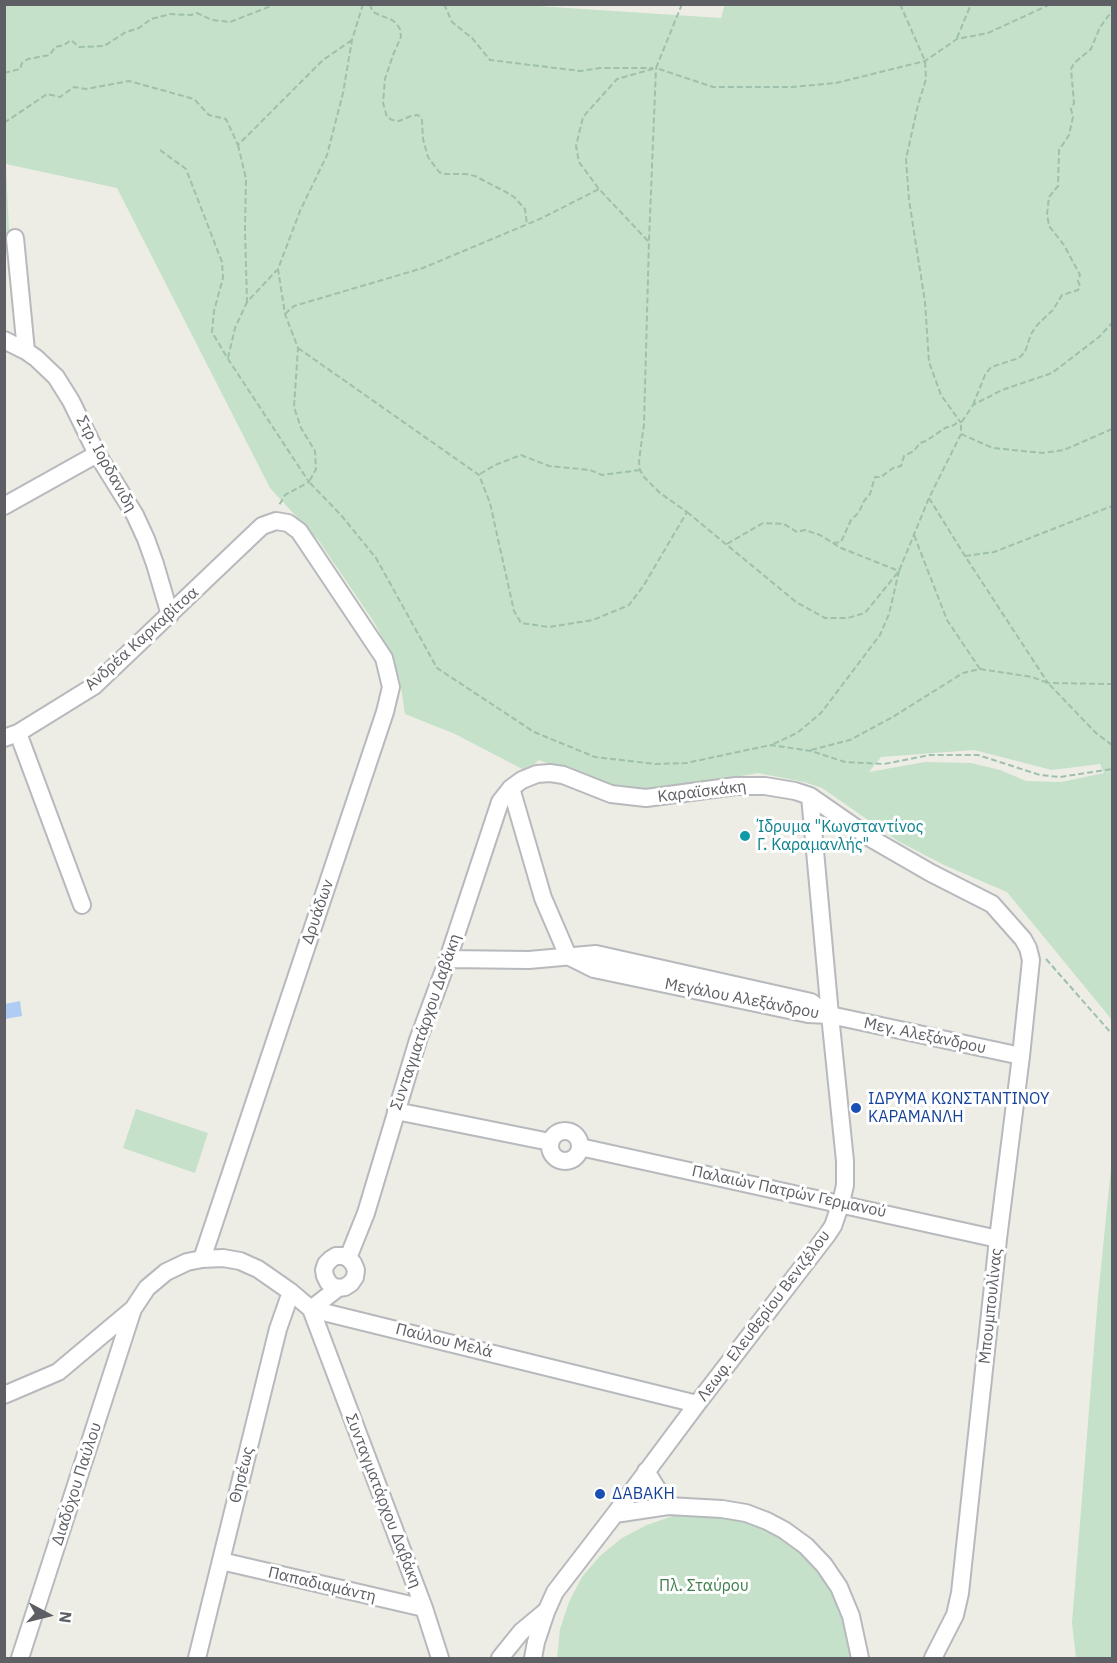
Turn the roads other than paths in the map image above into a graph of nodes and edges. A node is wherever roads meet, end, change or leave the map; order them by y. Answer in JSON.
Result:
{"nodes":[{"id":1,"x":15,"y":238,"type":"dead end"},
{"id":2,"x":4,"y":340,"type":"edge"},
{"id":3,"x":27,"y":351,"type":"junction"},
{"id":4,"x":97,"y":454,"type":"junction"},
{"id":5,"x":4,"y":506,"type":"edge"},
{"id":6,"x":271,"y":522,"type":"joint"},
{"id":7,"x":170,"y":615,"type":"junction"},
{"id":8,"x":11,"y":736,"type":"edge"},
{"id":9,"x":511,"y":788,"type":"junction"},
{"id":10,"x":810,"y":796,"type":"junction"},
{"id":11,"x":82,"y":905,"type":"dead end"},
{"id":12,"x":1028,"y":948,"type":"joint"},
{"id":13,"x":568,"y":956,"type":"junction"},
{"id":14,"x":448,"y":959,"type":"junction"},
{"id":15,"x":830,"y":1015,"type":"junction"},
{"id":16,"x":1021,"y":1056,"type":"junction"},
{"id":17,"x":396,"y":1111,"type":"junction"},
{"id":18,"x":841,"y":1203,"type":"junction"},
{"id":19,"x":998,"y":1239,"type":"junction"},
{"id":20,"x":202,"y":1258,"type":"junction"},
{"id":21,"x":291,"y":1292,"type":"junction"},
{"id":22,"x":133,"y":1309,"type":"junction"},
{"id":23,"x":311,"y":1309,"type":"junction"},
{"id":24,"x":4,"y":1395,"type":"edge"},
{"id":25,"x":697,"y":1404,"type":"junction"},
{"id":26,"x":646,"y":1471,"type":"junction"},
{"id":27,"x":668,"y":1506,"type":"junction"},
{"id":28,"x":615,"y":1514,"type":"junction"},
{"id":29,"x":221,"y":1561,"type":"junction"},
{"id":30,"x":424,"y":1608,"type":"junction"},
{"id":31,"x":546,"y":1612,"type":"junction"},
{"id":32,"x":502,"y":1658,"type":"edge"},
{"id":33,"x":20,"y":1659,"type":"edge"},
{"id":34,"x":197,"y":1659,"type":"edge"},
{"id":35,"x":440,"y":1659,"type":"edge"},
{"id":36,"x":533,"y":1659,"type":"edge"},
{"id":37,"x":860,"y":1659,"type":"edge"},
{"id":38,"x":933,"y":1659,"type":"edge"}],
"edges":[{"from":1,"to":3,"type":"street"},
{"from":2,"to":3,"type":"street","name":"Στρ. Ιορδανιδη"},
{"from":3,"to":4,"type":"street","name":"Στρ. Ιορδανιδη"},
{"from":4,"to":5,"type":"street"},
{"from":4,"to":7,"type":"street","name":"Στρ. Ιορδανιδη"},
{"from":6,"to":7,"type":"street","name":"Ανδρέα Καρκαβίτσα"},
{"from":6,"to":20,"type":"street","name":"Δρυάδων"},
{"from":7,"to":8,"type":"street","name":"Ανδρέα Καρκαβίτσα"},
{"from":8,"to":11,"type":"street"},
{"from":9,"to":10,"type":"street","name":"Καραϊσκάκη"},
{"from":9,"to":13,"type":"street"},
{"from":9,"to":14,"type":"street","name":"Συνταγματάρχου Δαβάκη"},
{"from":10,"to":12,"type":"street","name":"Καραϊσκάκη"},
{"from":10,"to":15,"type":"street","name":"Λεωφ. Ελευθερίου Βενιζέλου"},
{"from":12,"to":16,"type":"street","name":"Μπουμπουλίνας"},
{"from":13,"to":14,"type":"street"},
{"from":13,"to":15,"type":"street","name":"Μεγάλου Αλεξάνδρου"},
{"from":14,"to":17,"type":"street","name":"Συνταγματάρχου Δαβάκη"},
{"from":15,"to":16,"type":"street","name":"Μεγ. Αλεξάνδρου"},
{"from":15,"to":18,"type":"street","name":"Λεωφ. Ελευθερίου Βενιζέλου"},
{"from":16,"to":19,"type":"street","name":"Μπουμπουλίνας"},
{"from":17,"to":18,"type":"street","name":"Παλαιών Πατρών Γερμανού"},
{"from":17,"to":23,"type":"street","name":"Συνταγματάρχου Δαβάκη"},
{"from":18,"to":19,"type":"street","name":"Παλαιών Πατρών Γερμανού"},
{"from":18,"to":25,"type":"street","name":"Λεωφ. Ελευθερίου Βενιζέλου"},
{"from":19,"to":38,"type":"street","name":"Μπουμπουλίνας"},
{"from":20,"to":21,"type":"street","name":"Παύλου Μελά"},
{"from":20,"to":22,"type":"street"},
{"from":21,"to":23,"type":"street","name":"Παύλου Μελά"},
{"from":21,"to":29,"type":"street","name":"Θησέως"},
{"from":22,"to":24,"type":"street"},
{"from":22,"to":33,"type":"street","name":"Διαδόχου Παύλου"},
{"from":23,"to":25,"type":"street","name":"Παύλου Μελά"},
{"from":23,"to":30,"type":"street","name":"Συνταγματάρχου Δαβάκη"},
{"from":25,"to":26,"type":"street","name":"Λεωφ. Ελευθερίου Βενιζέλου"},
{"from":26,"to":27,"type":"street"},
{"from":26,"to":28,"type":"street","name":"Λεωφ. Ελευθερίου Βενιζέλου"},
{"from":27,"to":28,"type":"street"},
{"from":27,"to":37,"type":"street"},
{"from":28,"to":31,"type":"street","name":"Λεωφ. Ελευθερίου Βενιζέλου"},
{"from":29,"to":30,"type":"street","name":"Παπαδιαμάντη"},
{"from":29,"to":34,"type":"street","name":"Θησέως"},
{"from":30,"to":35,"type":"street","name":"Συνταγματάρχου Δαβάκη"},
{"from":31,"to":32,"type":"street","name":"Λεωφ. Ελευθερίου Βενιζέλου"},
{"from":31,"to":36,"type":"street","name":"Λεωφ. Ελευθερίου Βενιζέλου"}]}
